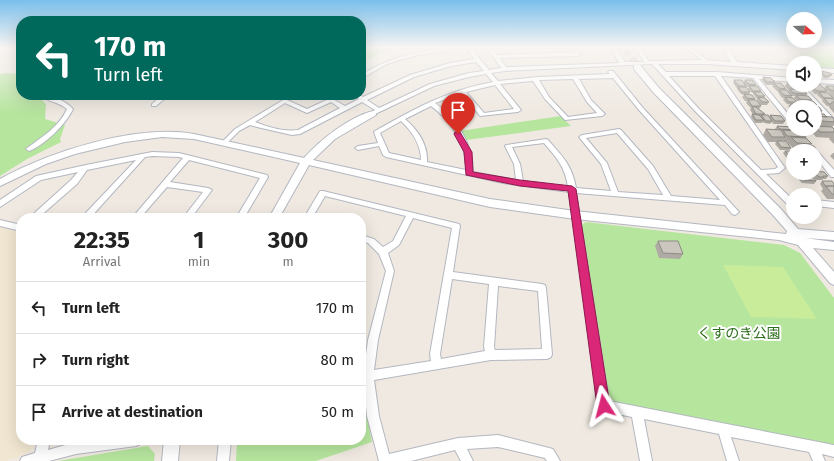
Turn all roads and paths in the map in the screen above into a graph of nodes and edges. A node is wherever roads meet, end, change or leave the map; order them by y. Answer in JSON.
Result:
{"nodes":[{"id":1,"x":433,"y":70,"type":"edge"},
{"id":2,"x":485,"y":70,"type":"edge"},
{"id":3,"x":503,"y":70,"type":"edge"},
{"id":4,"x":609,"y":70,"type":"edge"},
{"id":5,"x":639,"y":70,"type":"tunnel mouth"},
{"id":6,"x":659,"y":70,"type":"edge"},
{"id":7,"x":822,"y":70,"type":"edge"},
{"id":8,"x":834,"y":71,"type":"edge"},
{"id":9,"x":487,"y":72,"type":"junction"},
{"id":10,"x":664,"y":74,"type":"junction"},
{"id":11,"x":717,"y":74,"type":"junction"},
{"id":12,"x":614,"y":76,"type":"junction"},
{"id":13,"x":754,"y":76,"type":"junction"},
{"id":14,"x":575,"y":77,"type":"junction"},
{"id":15,"x":536,"y":79,"type":"junction"},
{"id":16,"x":786,"y":79,"type":"edge"},
{"id":17,"x":822,"y":81,"type":"edge"},
{"id":18,"x":834,"y":82,"type":"edge"},
{"id":19,"x":498,"y":83,"type":"junction"},
{"id":20,"x":463,"y":91,"type":"junction"},
{"id":21,"x":805,"y":92,"type":"edge"},
{"id":22,"x":366,"y":99,"type":"edge"},
{"id":23,"x":53,"y":100,"type":"edge"},
{"id":24,"x":160,"y":100,"type":"edge"},
{"id":25,"x":363,"y":100,"type":"joint"},
{"id":26,"x":431,"y":103,"type":"junction"},
{"id":27,"x":154,"y":105,"type":"dead end"},
{"id":28,"x":344,"y":108,"type":"junction"},
{"id":29,"x":376,"y":111,"type":"junction"},
{"id":30,"x":786,"y":115,"type":"edge"},
{"id":31,"x":402,"y":119,"type":"junction"},
{"id":32,"x":250,"y":122,"type":"junction"},
{"id":33,"x":834,"y":123,"type":"edge"},
{"id":34,"x":224,"y":143,"type":"junction"},
{"id":35,"x":382,"y":144,"type":"junction"},
{"id":36,"x":358,"y":148,"type":"dead end"},
{"id":37,"x":30,"y":149,"type":"dead end"},
{"id":38,"x":144,"y":155,"type":"junction"},
{"id":39,"x":188,"y":157,"type":"junction"},
{"id":40,"x":822,"y":160,"type":"edge"},
{"id":41,"x":306,"y":162,"type":"junction"},
{"id":42,"x":424,"y":163,"type":"junction"},
{"id":43,"x":86,"y":167,"type":"junction"},
{"id":44,"x":760,"y":172,"type":"junction"},
{"id":45,"x":469,"y":173,"type":"junction"},
{"id":46,"x":834,"y":175,"type":"edge"},
{"id":47,"x":0,"y":183,"type":"edge"},
{"id":48,"x":520,"y":183,"type":"junction"},
{"id":49,"x":165,"y":184,"type":"junction"},
{"id":50,"x":572,"y":189,"type":"junction"},
{"id":51,"x":615,"y":193,"type":"junction"},
{"id":52,"x":668,"y":198,"type":"junction"},
{"id":53,"x":786,"y":198,"type":"edge"},
{"id":54,"x":727,"y":203,"type":"junction"},
{"id":55,"x":822,"y":203,"type":"edge"},
{"id":56,"x":0,"y":204,"type":"edge"},
{"id":57,"x":834,"y":204,"type":"edge"},
{"id":58,"x":735,"y":212,"type":"dead end"},
{"id":59,"x":39,"y":213,"type":"edge"},
{"id":60,"x":90,"y":213,"type":"edge"},
{"id":61,"x":140,"y":213,"type":"edge"},
{"id":62,"x":191,"y":213,"type":"edge"},
{"id":63,"x":243,"y":213,"type":"edge"},
{"id":64,"x":277,"y":213,"type":"edge"},
{"id":65,"x":311,"y":213,"type":"edge"},
{"id":66,"x":412,"y":214,"type":"junction"},
{"id":67,"x":575,"y":215,"type":"junction"},
{"id":68,"x":0,"y":223,"type":"edge"},
{"id":69,"x":16,"y":227,"type":"edge"},
{"id":70,"x":794,"y":232,"type":"junction"},
{"id":71,"x":779,"y":236,"type":"junction"},
{"id":72,"x":834,"y":236,"type":"edge"},
{"id":73,"x":366,"y":239,"type":"edge"},
{"id":74,"x":802,"y":242,"type":"junction"},
{"id":75,"x":834,"y":246,"type":"edge"},
{"id":76,"x":383,"y":252,"type":"junction"},
{"id":77,"x":447,"y":275,"type":"junction"},
{"id":78,"x":834,"y":280,"type":"edge"},
{"id":79,"x":494,"y":281,"type":"junction"},
{"id":80,"x":490,"y":355,"type":"junction"},
{"id":81,"x":436,"y":364,"type":"junction"},
{"id":82,"x":368,"y":376,"type":"junction"},
{"id":83,"x":637,"y":412,"type":"junction"},
{"id":84,"x":723,"y":429,"type":"junction"},
{"id":85,"x":458,"y":444,"type":"junction"},
{"id":86,"x":43,"y":445,"type":"edge"},
{"id":87,"x":98,"y":445,"type":"edge"},
{"id":88,"x":172,"y":445,"type":"edge"},
{"id":89,"x":225,"y":445,"type":"edge"},
{"id":90,"x":813,"y":447,"type":"junction"},
{"id":91,"x":834,"y":452,"type":"edge"},
{"id":92,"x":40,"y":457,"type":"junction"},
{"id":93,"x":26,"y":461,"type":"edge"},
{"id":94,"x":170,"y":461,"type":"edge"},
{"id":95,"x":223,"y":461,"type":"edge"},
{"id":96,"x":386,"y":461,"type":"edge"},
{"id":97,"x":467,"y":461,"type":"edge"},
{"id":98,"x":554,"y":461,"type":"edge"},
{"id":99,"x":646,"y":461,"type":"edge"},
{"id":100,"x":733,"y":461,"type":"edge"},
{"id":101,"x":819,"y":461,"type":"edge"}],
"edges":[{"from":1,"to":22,"type":"street"},
{"from":2,"to":9,"type":"street"},
{"from":3,"to":9,"type":"street"},
{"from":4,"to":12,"type":"street"},
{"from":5,"to":70,"type":"street"},
{"from":6,"to":10,"type":"street"},
{"from":7,"to":8,"type":"street"},
{"from":9,"to":19,"type":"street"},
{"from":9,"to":29,"type":"street"},
{"from":10,"to":11,"type":"street"},
{"from":10,"to":44,"type":"street"},
{"from":11,"to":13,"type":"street"},
{"from":11,"to":44,"type":"street"},
{"from":12,"to":14,"type":"street"},
{"from":12,"to":54,"type":"street"},
{"from":13,"to":16,"type":"street"},
{"from":13,"to":30,"type":"street"},
{"from":14,"to":15,"type":"street"},
{"from":14,"to":15,"type":"street"},
{"from":15,"to":19,"type":"street"},
{"from":17,"to":18,"type":"street"},
{"from":19,"to":20,"type":"street"},
{"from":19,"to":20,"type":"street"},
{"from":20,"to":26,"type":"street"},
{"from":21,"to":33,"type":"street"},
{"from":23,"to":37,"type":"street"},
{"from":24,"to":27,"type":"street"},
{"from":25,"to":28,"type":"street"},
{"from":25,"to":29,"type":"street"},
{"from":26,"to":31,"type":"street"},
{"from":26,"to":45,"type":"street"},
{"from":28,"to":32,"type":"street"},
{"from":28,"to":32,"type":"street"},
{"from":29,"to":41,"type":"street"},
{"from":31,"to":35,"type":"street"},
{"from":31,"to":42,"type":"street"},
{"from":32,"to":34,"type":"street"},
{"from":34,"to":41,"type":"street"},
{"from":34,"to":47,"type":"street"},
{"from":35,"to":36,"type":"street"},
{"from":35,"to":42,"type":"street"},
{"from":38,"to":39,"type":"street"},
{"from":38,"to":43,"type":"street"},
{"from":38,"to":60,"type":"street"},
{"from":39,"to":49,"type":"street"},
{"from":39,"to":63,"type":"street"},
{"from":40,"to":46,"type":"street"},
{"from":41,"to":64,"type":"street"},
{"from":41,"to":67,"type":"street"},
{"from":42,"to":45,"type":"street"},
{"from":43,"to":56,"type":"street"},
{"from":43,"to":59,"type":"street"},
{"from":44,"to":53,"type":"street"},
{"from":45,"to":48,"type":"street"},
{"from":48,"to":50,"type":"street"},
{"from":48,"to":50,"type":"street"},
{"from":49,"to":61,"type":"street"},
{"from":49,"to":62,"type":"street"},
{"from":50,"to":51,"type":"street"},
{"from":50,"to":67,"type":"street"},
{"from":51,"to":52,"type":"street"},
{"from":51,"to":52,"type":"street"},
{"from":52,"to":54,"type":"street"},
{"from":54,"to":58,"type":"street"},
{"from":55,"to":57,"type":"street"},
{"from":65,"to":66,"type":"street"},
{"from":66,"to":76,"type":"street"},
{"from":66,"to":77,"type":"street"},
{"from":67,"to":71,"type":"street"},
{"from":67,"to":83,"type":"street"},
{"from":68,"to":69,"type":"street"},
{"from":70,"to":71,"type":"street"},
{"from":70,"to":72,"type":"street"},
{"from":70,"to":74,"type":"street"},
{"from":71,"to":74,"type":"street"},
{"from":73,"to":76,"type":"street"},
{"from":74,"to":75,"type":"street"},
{"from":74,"to":78,"type":"street"},
{"from":76,"to":82,"type":"street"},
{"from":77,"to":79,"type":"street"},
{"from":77,"to":81,"type":"street"},
{"from":79,"to":80,"type":"street"},
{"from":79,"to":80,"type":"street"},
{"from":80,"to":81,"type":"street"},
{"from":81,"to":82,"type":"street"},
{"from":82,"to":96,"type":"street"},
{"from":83,"to":84,"type":"street"},
{"from":83,"to":99,"type":"street"},
{"from":84,"to":90,"type":"street"},
{"from":84,"to":100,"type":"street"},
{"from":85,"to":96,"type":"street"},
{"from":85,"to":97,"type":"street"},
{"from":85,"to":98,"type":"street"},
{"from":86,"to":92,"type":"street"},
{"from":87,"to":92,"type":"street"},
{"from":88,"to":94,"type":"street"},
{"from":89,"to":95,"type":"street"},
{"from":90,"to":91,"type":"street"},
{"from":90,"to":101,"type":"street"},
{"from":92,"to":93,"type":"street"}]}
